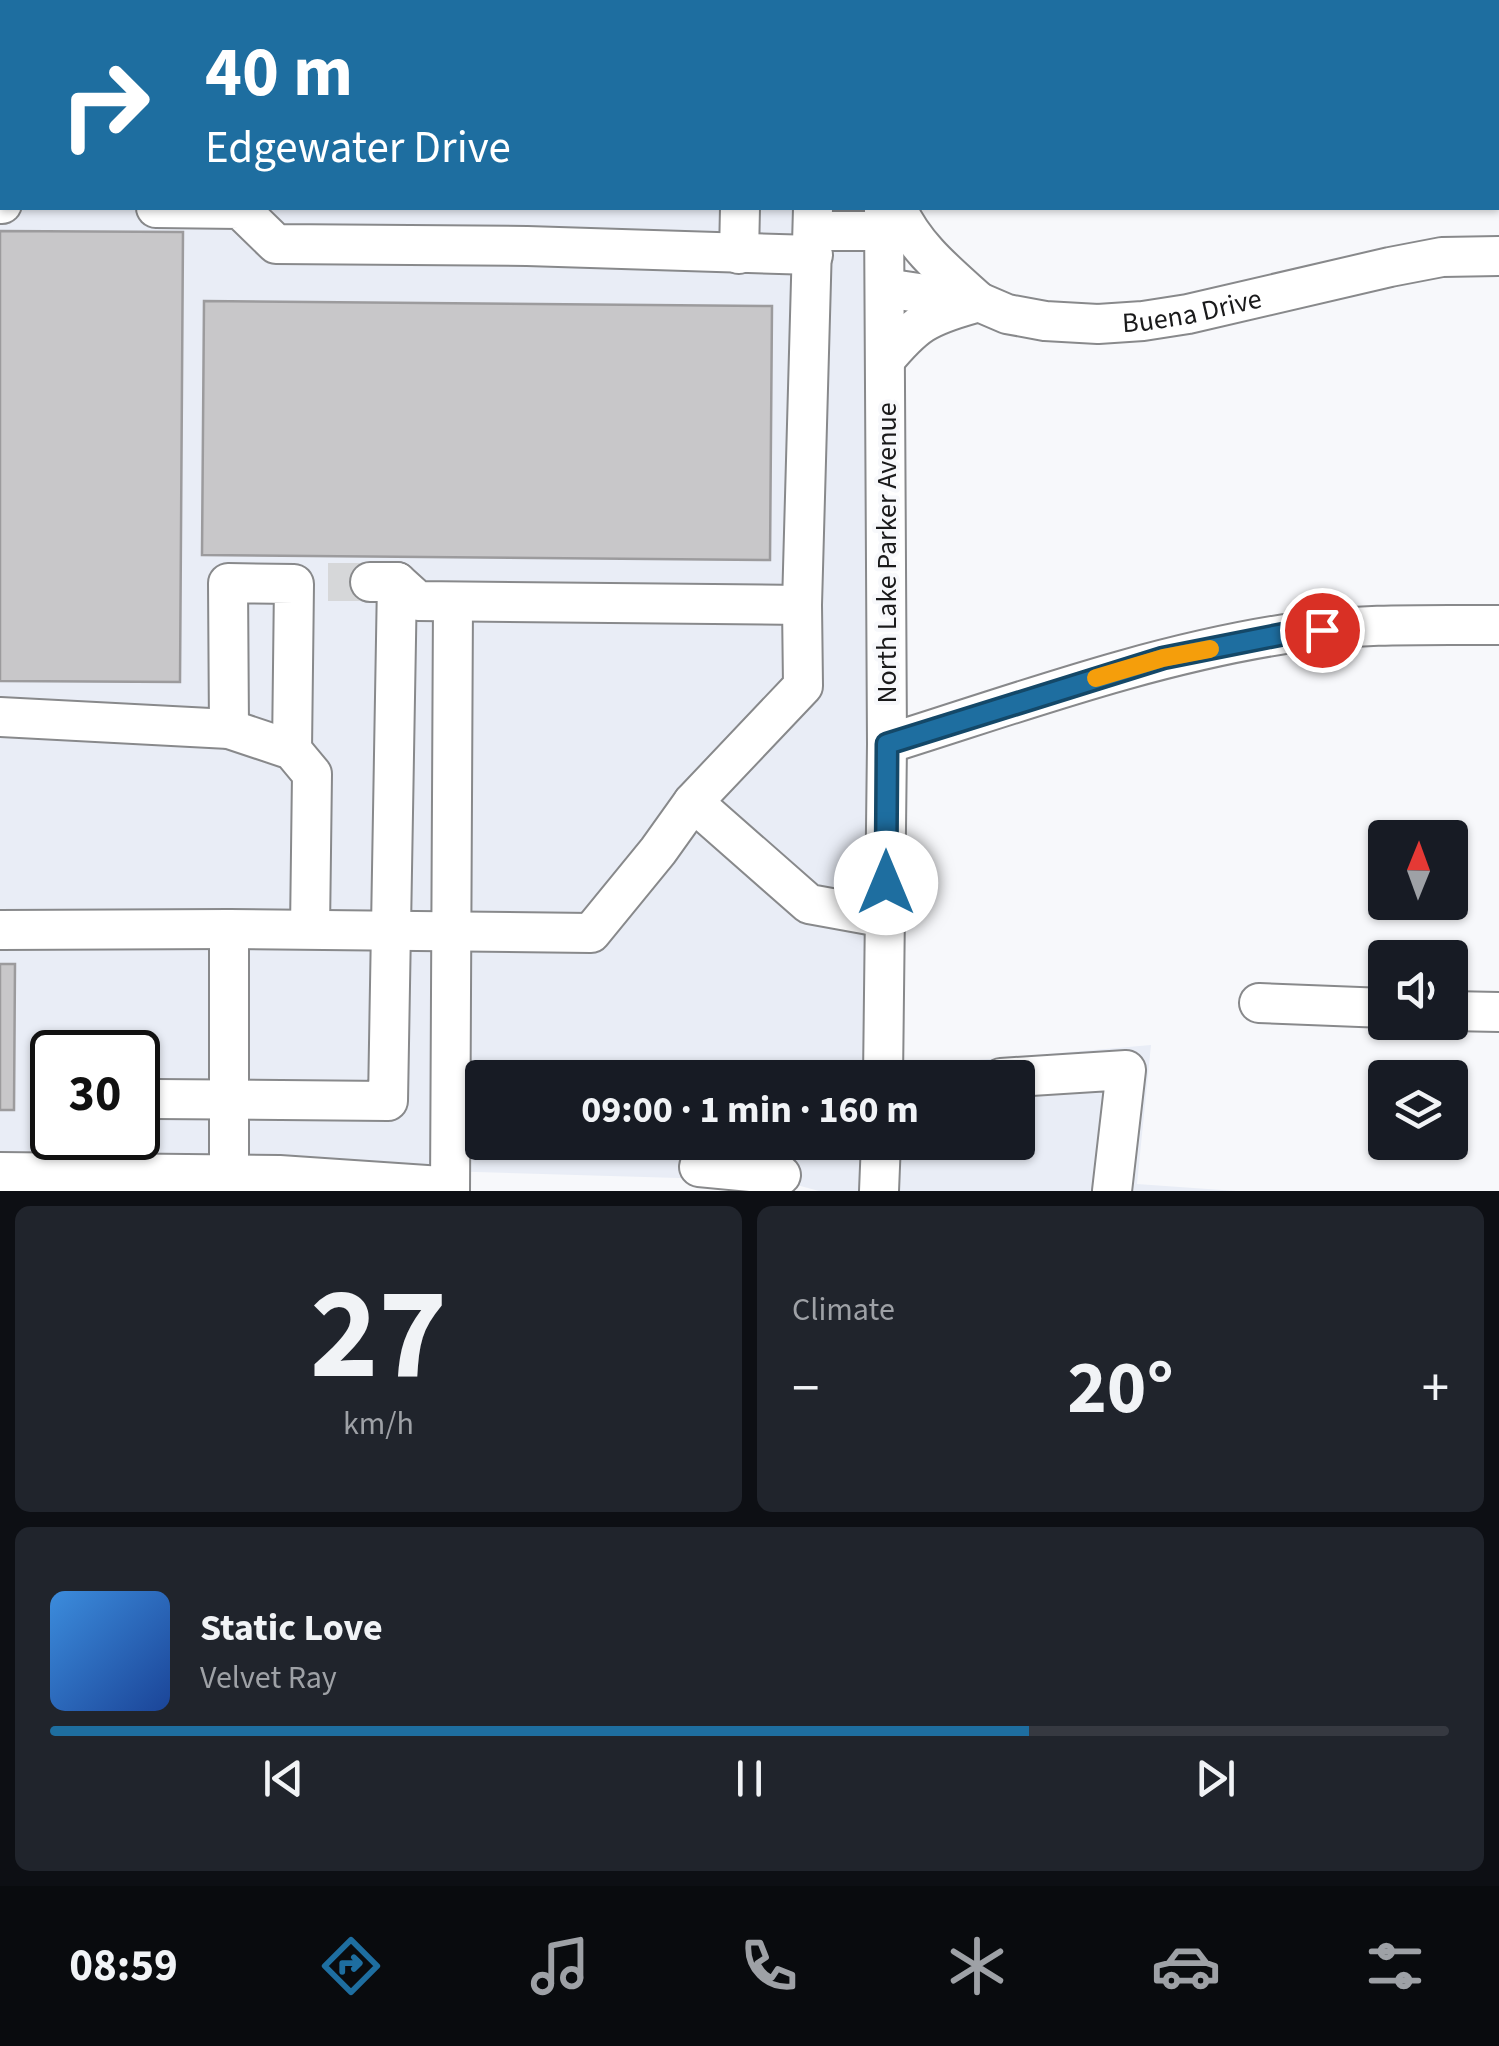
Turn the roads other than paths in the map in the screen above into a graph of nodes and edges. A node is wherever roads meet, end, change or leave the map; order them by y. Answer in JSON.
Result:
{"nodes":[{"id":1,"x":241,"y":210,"type":"edge"},
{"id":2,"x":740,"y":210,"type":"edge"},
{"id":3,"x":888,"y":215,"type":"edge"},
{"id":4,"x":813,"y":231,"type":"edge"},
{"id":5,"x":738,"y":254,"type":"junction"},
{"id":6,"x":1499,"y":256,"type":"edge"},
{"id":7,"x":885,"y":288,"type":"junction"},
{"id":8,"x":979,"y":302,"type":"junction"},
{"id":9,"x":885,"y":360,"type":"junction"},
{"id":10,"x":453,"y":602,"type":"junction"},
{"id":11,"x":802,"y":604,"type":"junction"},
{"id":12,"x":1499,"y":625,"type":"edge"},
{"id":13,"x":0,"y":718,"type":"edge"},
{"id":14,"x":229,"y":729,"type":"junction"},
{"id":15,"x":887,"y":744,"type":"junction"},
{"id":16,"x":292,"y":750,"type":"junction"},
{"id":17,"x":693,"y":802,"type":"junction"},
{"id":18,"x":886,"y":918,"type":"junction"},
{"id":19,"x":229,"y":929,"type":"junction"},
{"id":20,"x":0,"y":930,"type":"edge"},
{"id":21,"x":310,"y":930,"type":"junction"},
{"id":22,"x":450,"y":930,"type":"junction"},
{"id":23,"x":391,"y":932,"type":"junction"},
{"id":24,"x":1259,"y":1003,"type":"dead end"},
{"id":25,"x":1368,"y":1007,"type":"edge"},
{"id":26,"x":1468,"y":1011,"type":"edge"},
{"id":27,"x":1499,"y":1012,"type":"edge"},
{"id":28,"x":883,"y":1060,"type":"edge"},
{"id":29,"x":1035,"y":1076,"type":"edge"},
{"id":30,"x":160,"y":1099,"type":"edge"},
{"id":31,"x":230,"y":1100,"type":"junction"},
{"id":32,"x":880,"y":1160,"type":"edge"},
{"id":33,"x":699,"y":1167,"type":"edge"},
{"id":34,"x":782,"y":1170,"type":"edge"},
{"id":35,"x":0,"y":1177,"type":"edge"},
{"id":36,"x":59,"y":1178,"type":"junction"},
{"id":37,"x":229,"y":1179,"type":"junction"},
{"id":38,"x":12,"y":1191,"type":"edge"},
{"id":39,"x":442,"y":1191,"type":"edge"},
{"id":40,"x":450,"y":1191,"type":"edge"},
{"id":41,"x":879,"y":1191,"type":"edge"},
{"id":42,"x":1112,"y":1191,"type":"edge"}],
"edges":[{"from":1,"to":5,"type":"street"},
{"from":2,"to":5,"type":"street"},
{"from":3,"to":4,"type":"street"},
{"from":3,"to":7,"type":"street","name":"North Lake Parker Avenue"},
{"from":3,"to":8,"type":"street"},
{"from":4,"to":5,"type":"street"},
{"from":4,"to":11,"type":"street"},
{"from":6,"to":8,"type":"street","name":"Buena Drive"},
{"from":7,"to":8,"type":"street","name":"Buena Drive"},
{"from":7,"to":9,"type":"street","name":"North Lake Parker Avenue"},
{"from":8,"to":9,"type":"street"},
{"from":9,"to":15,"type":"street","name":"North Lake Parker Avenue"},
{"from":10,"to":11,"type":"street"},
{"from":10,"to":22,"type":"street"},
{"from":10,"to":23,"type":"street"},
{"from":11,"to":17,"type":"street"},
{"from":12,"to":15,"type":"street"},
{"from":13,"to":14,"type":"street"},
{"from":14,"to":16,"type":"street"},
{"from":14,"to":16,"type":"street"},
{"from":15,"to":18,"type":"street","name":"North Lake Parker Avenue"},
{"from":16,"to":21,"type":"street"},
{"from":17,"to":18,"type":"street"},
{"from":17,"to":22,"type":"street"},
{"from":18,"to":28,"type":"street","name":"North Lake Parker Avenue"},
{"from":19,"to":20,"type":"street"},
{"from":19,"to":21,"type":"street"},
{"from":19,"to":31,"type":"street"},
{"from":21,"to":23,"type":"street"},
{"from":22,"to":23,"type":"street"},
{"from":22,"to":40,"type":"street"},
{"from":23,"to":31,"type":"street"},
{"from":24,"to":25,"type":"street"},
{"from":26,"to":27,"type":"street"},
{"from":29,"to":42,"type":"street"},
{"from":30,"to":31,"type":"street"},
{"from":31,"to":37,"type":"street"},
{"from":32,"to":41,"type":"street"},
{"from":33,"to":34,"type":"street"},
{"from":35,"to":36,"type":"main road"},
{"from":36,"to":37,"type":"main road"},
{"from":36,"to":38,"type":"main road"},
{"from":37,"to":39,"type":"main road"}]}
